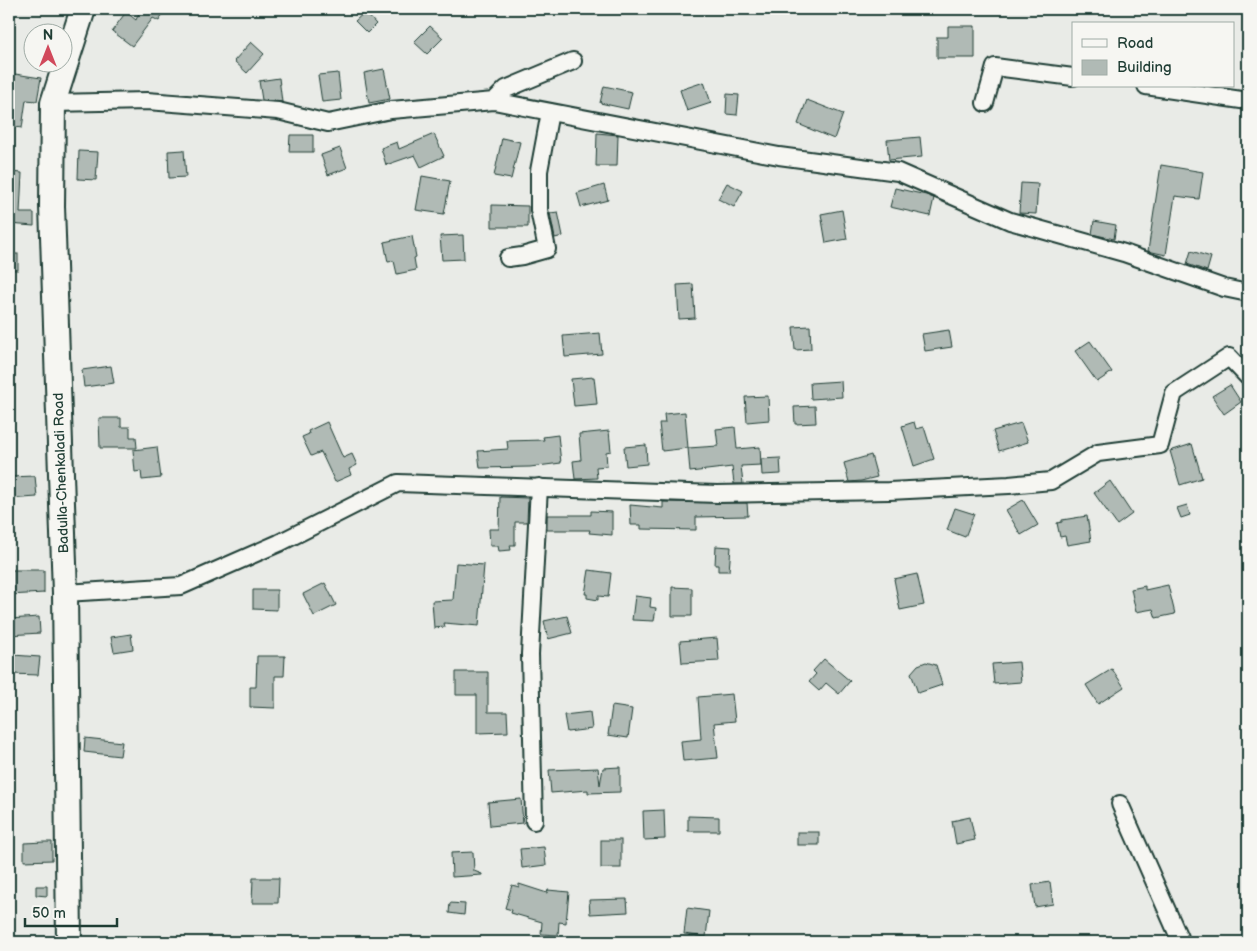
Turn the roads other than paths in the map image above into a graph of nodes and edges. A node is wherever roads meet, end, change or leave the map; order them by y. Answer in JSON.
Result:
{"nodes":[{"id":1,"x":82,"y":9,"type":"edge"},
{"id":2,"x":573,"y":61,"type":"dead end"},
{"id":3,"x":1072,"y":77,"type":"edge"},
{"id":4,"x":1160,"y":88,"type":"edge"},
{"id":5,"x":494,"y":100,"type":"junction"},
{"id":6,"x":1248,"y":101,"type":"edge"},
{"id":7,"x":53,"y":103,"type":"junction"},
{"id":8,"x":985,"y":103,"type":"dead end"},
{"id":9,"x":550,"y":112,"type":"junction"},
{"id":10,"x":508,"y":258,"type":"dead end"},
{"id":11,"x":1248,"y":293,"type":"edge"},
{"id":12,"x":1248,"y":377,"type":"edge"},
{"id":13,"x":539,"y":487,"type":"junction"},
{"id":14,"x":65,"y":593,"type":"junction"},
{"id":15,"x":1120,"y":804,"type":"dead end"},
{"id":16,"x":534,"y":821,"type":"dead end"},
{"id":17,"x":68,"y":942,"type":"edge"},
{"id":18,"x":1180,"y":942,"type":"edge"}],
"edges":[{"from":1,"to":7,"type":"highway","name":"Badulla-Chenkaladi Road"},
{"from":2,"to":5,"type":"street"},
{"from":3,"to":8,"type":"street"},
{"from":4,"to":6,"type":"street"},
{"from":5,"to":7,"type":"street"},
{"from":5,"to":9,"type":"street"},
{"from":7,"to":14,"type":"highway","name":"Badulla-Chenkaladi Road"},
{"from":9,"to":10,"type":"street"},
{"from":9,"to":11,"type":"street"},
{"from":12,"to":13,"type":"street"},
{"from":13,"to":14,"type":"street"},
{"from":13,"to":16,"type":"street"},
{"from":14,"to":17,"type":"highway","name":"Badulla-Chenkaladi Road"},
{"from":15,"to":18,"type":"street"}]}
